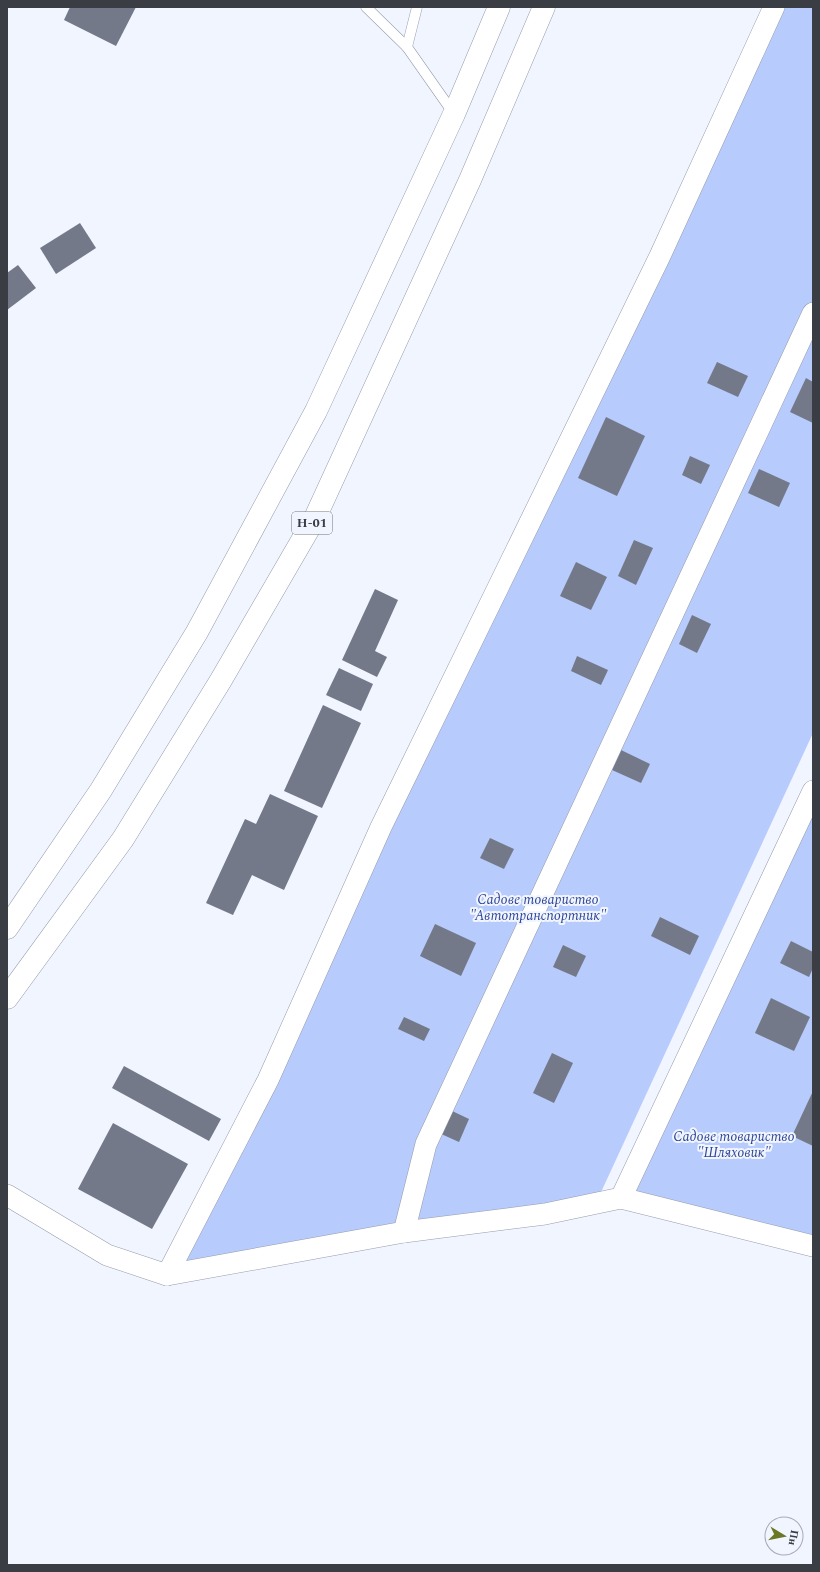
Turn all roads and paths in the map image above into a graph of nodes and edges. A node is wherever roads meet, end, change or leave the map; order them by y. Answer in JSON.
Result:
{"nodes":[{"id":1,"x":366,"y":7,"type":"edge"},
{"id":2,"x":417,"y":7,"type":"edge"},
{"id":3,"x":499,"y":7,"type":"edge"},
{"id":4,"x":544,"y":7,"type":"edge"},
{"id":5,"x":774,"y":7,"type":"edge"},
{"id":6,"x":407,"y":47,"type":"junction"},
{"id":7,"x":454,"y":114,"type":"junction"},
{"id":8,"x":813,"y":313,"type":"edge"},
{"id":9,"x":813,"y":791,"type":"edge"},
{"id":10,"x":7,"y":928,"type":"edge"},
{"id":11,"x":7,"y":998,"type":"edge"},
{"id":12,"x":7,"y":1194,"type":"edge"},
{"id":13,"x":621,"y":1198,"type":"junction"},
{"id":14,"x":404,"y":1232,"type":"junction"},
{"id":15,"x":813,"y":1246,"type":"edge"},
{"id":16,"x":167,"y":1275,"type":"junction"}],
"edges":[{"from":1,"to":6,"type":"lane"},
{"from":2,"to":6,"type":"lane"},
{"from":3,"to":7,"type":"main road"},
{"from":4,"to":11,"type":"main road","number":"Н-01"},
{"from":5,"to":16,"type":"street"},
{"from":6,"to":7,"type":"lane"},
{"from":7,"to":10,"type":"main road"},
{"from":8,"to":14,"type":"street"},
{"from":9,"to":13,"type":"street"},
{"from":12,"to":16,"type":"street"},
{"from":13,"to":14,"type":"street"},
{"from":13,"to":15,"type":"street"},
{"from":14,"to":16,"type":"street"}]}
